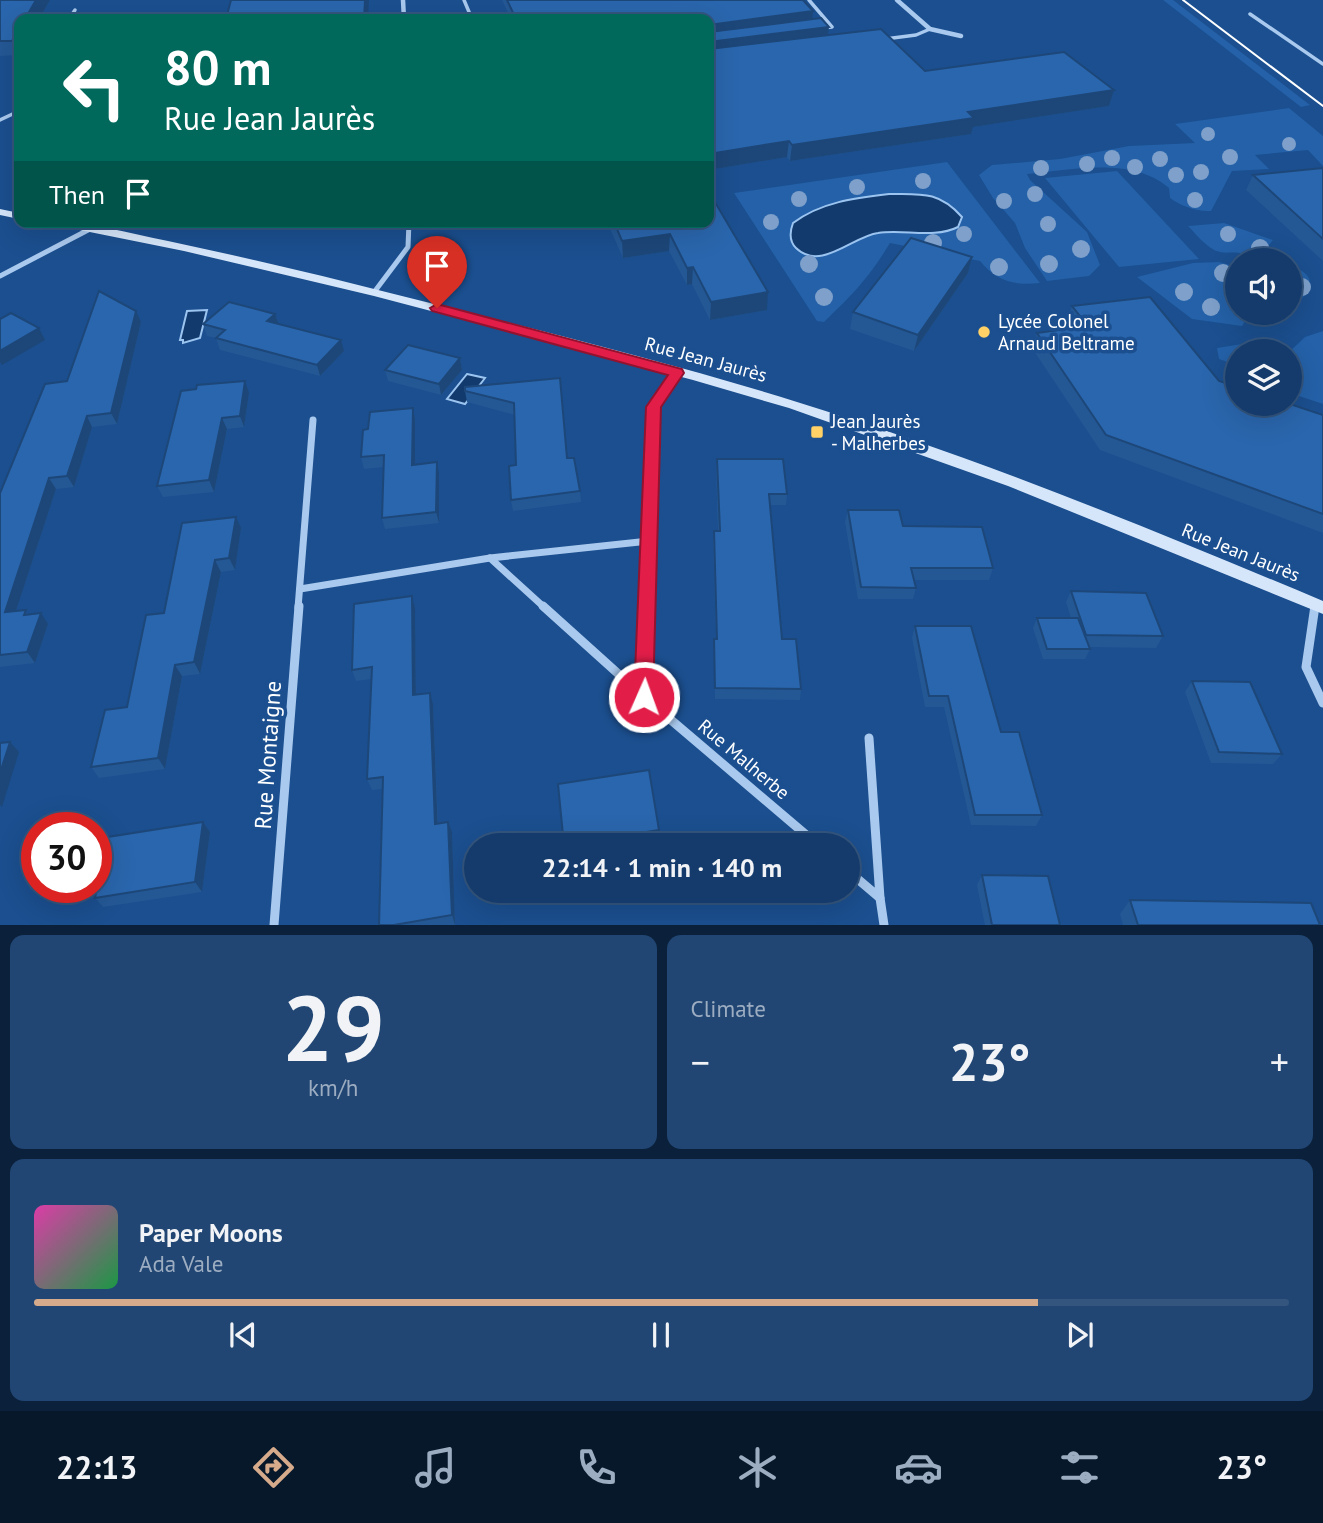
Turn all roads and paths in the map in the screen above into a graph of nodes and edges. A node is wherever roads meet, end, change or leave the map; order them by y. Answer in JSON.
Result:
{"nodes":[{"id":1,"x":810,"y":0,"type":"edge"},
{"id":2,"x":897,"y":0,"type":"edge"},
{"id":3,"x":75,"y":10,"type":"dead end"},
{"id":4,"x":72,"y":14,"type":"edge"},
{"id":5,"x":1250,"y":14,"type":"dead end"},
{"id":6,"x":818,"y":29,"type":"edge"},
{"id":7,"x":930,"y":29,"type":"junction"},
{"id":8,"x":961,"y":36,"type":"dead end"},
{"id":9,"x":874,"y":40,"type":"edge"},
{"id":10,"x":1323,"y":64,"type":"edge"},
{"id":11,"x":85,"y":228,"type":"edge"},
{"id":12,"x":409,"y":228,"type":"edge"},
{"id":13,"x":90,"y":229,"type":"junction"},
{"id":14,"x":0,"y":276,"type":"edge"},
{"id":15,"x":375,"y":291,"type":"junction"},
{"id":16,"x":677,"y":373,"type":"junction"},
{"id":17,"x":313,"y":420,"type":"dead end"},
{"id":18,"x":649,"y":541,"type":"junction"},
{"id":19,"x":489,"y":558,"type":"junction"},
{"id":20,"x":300,"y":589,"type":"junction"},
{"id":21,"x":1319,"y":606,"type":"edge"},
{"id":22,"x":644,"y":697,"type":"junction"},
{"id":23,"x":1323,"y":703,"type":"edge"},
{"id":24,"x":869,"y":738,"type":"dead end"},
{"id":25,"x":804,"y":833,"type":"edge"},
{"id":26,"x":860,"y":881,"type":"edge"},
{"id":27,"x":880,"y":898,"type":"junction"},
{"id":28,"x":274,"y":925,"type":"edge"},
{"id":29,"x":884,"y":925,"type":"edge"}],
"edges":[{"from":1,"to":6,"type":"lane"},
{"from":2,"to":7,"type":"street"},
{"from":3,"to":4,"type":"lane"},
{"from":5,"to":10,"type":"lane"},
{"from":7,"to":8,"type":"street"},
{"from":7,"to":9,"type":"lane"},
{"from":11,"to":13,"type":"main road","name":"Rue Jean Jaurès"},
{"from":12,"to":15,"type":"street"},
{"from":13,"to":14,"type":"street"},
{"from":13,"to":15,"type":"main road","name":"Rue Jean Jaurès"},
{"from":15,"to":16,"type":"main road","name":"Rue Jean Jaurès"},
{"from":16,"to":18,"type":"street"},
{"from":16,"to":21,"type":"main road","name":"Rue Jean Jaurès"},
{"from":17,"to":20,"type":"street","name":"Rue Montaigne"},
{"from":18,"to":19,"type":"street"},
{"from":18,"to":22,"type":"street"},
{"from":19,"to":20,"type":"street"},
{"from":19,"to":22,"type":"street"},
{"from":20,"to":28,"type":"street","name":"Rue Montaigne"},
{"from":21,"to":23,"type":"street"},
{"from":22,"to":25,"type":"street","name":"Rue Malherbe"},
{"from":24,"to":27,"type":"street"},
{"from":26,"to":27,"type":"street"},
{"from":27,"to":29,"type":"street"}]}
